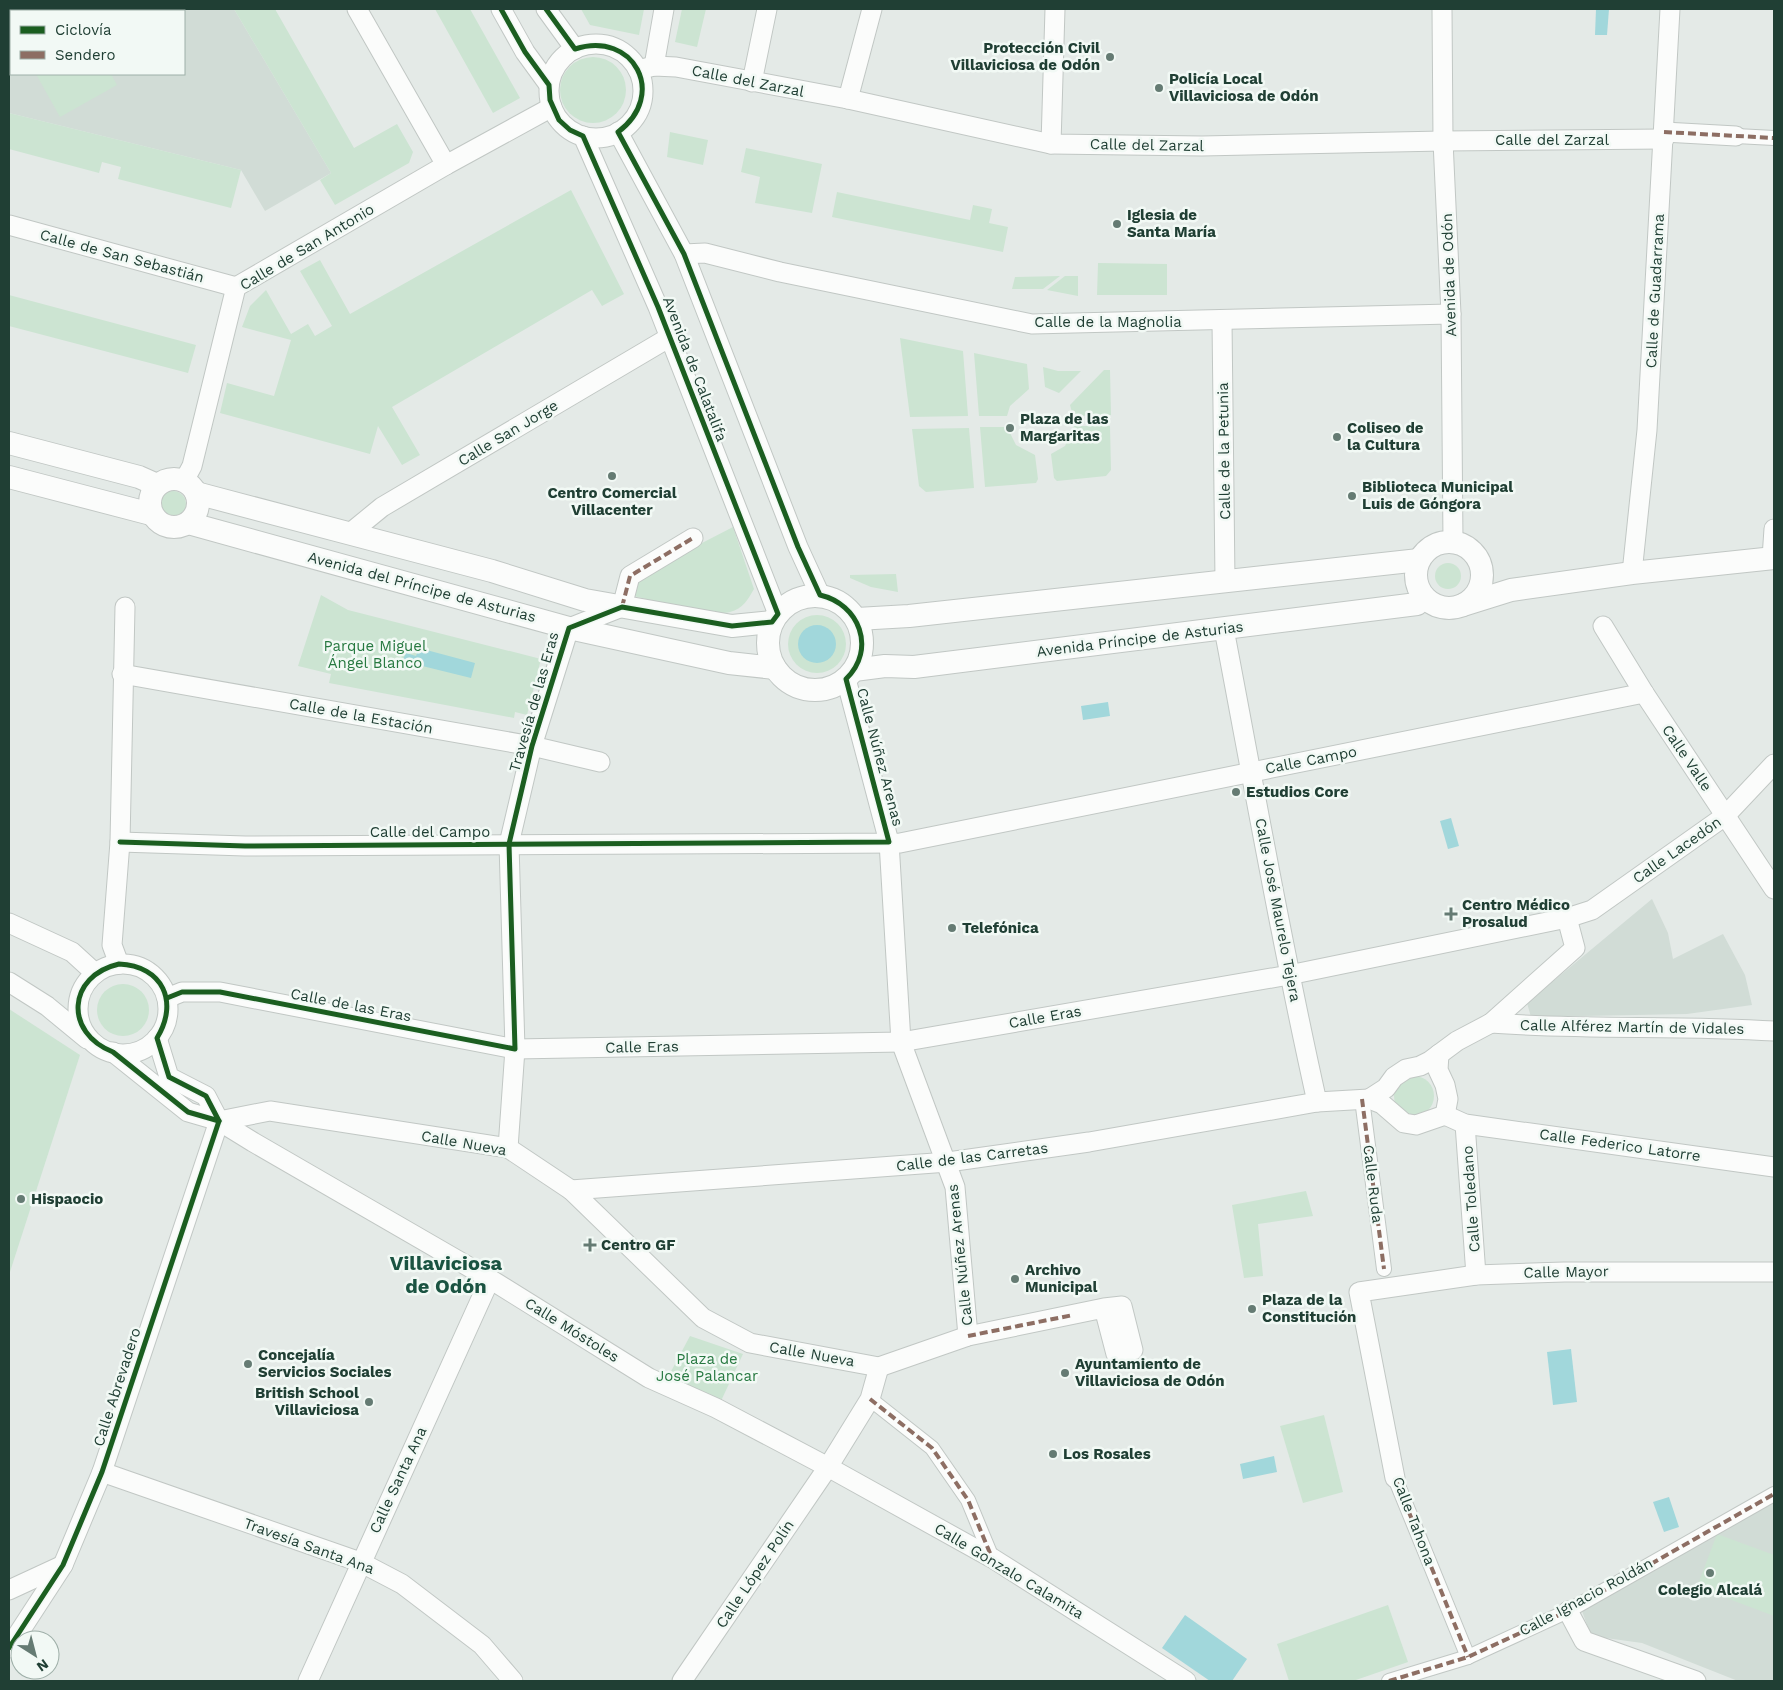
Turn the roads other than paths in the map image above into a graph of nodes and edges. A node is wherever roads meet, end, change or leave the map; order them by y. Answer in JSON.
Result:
{"nodes":[{"id":1,"x":357,"y":9,"type":"edge"},
{"id":2,"x":501,"y":9,"type":"edge"},
{"id":3,"x":546,"y":9,"type":"edge"},
{"id":4,"x":664,"y":9,"type":"edge"},
{"id":5,"x":768,"y":9,"type":"edge"},
{"id":6,"x":872,"y":9,"type":"edge"},
{"id":7,"x":1055,"y":9,"type":"edge"},
{"id":8,"x":1442,"y":9,"type":"edge"},
{"id":9,"x":1670,"y":9,"type":"edge"},
{"id":10,"x":575,"y":49,"type":"junction"},
{"id":11,"x":646,"y":68,"type":"junction"},
{"id":12,"x":752,"y":82,"type":"junction"},
{"id":13,"x":549,"y":85,"type":"junction"},
{"id":14,"x":848,"y":99,"type":"junction"},
{"id":15,"x":552,"y":107,"type":"junction"},
{"id":16,"x":618,"y":132,"type":"junction"},
{"id":17,"x":1664,"y":135,"type":"junction"},
{"id":18,"x":584,"y":136,"type":"junction"},
{"id":19,"x":1736,"y":136,"type":"joint"},
{"id":20,"x":1774,"y":138,"type":"edge"},
{"id":21,"x":1443,"y":141,"type":"junction"},
{"id":22,"x":1051,"y":144,"type":"junction"},
{"id":23,"x":446,"y":165,"type":"junction"},
{"id":24,"x":9,"y":226,"type":"edge"},
{"id":25,"x":684,"y":254,"type":"junction"},
{"id":26,"x":236,"y":286,"type":"junction"},
{"id":27,"x":1451,"y":314,"type":"junction"},
{"id":28,"x":1222,"y":321,"type":"junction"},
{"id":29,"x":670,"y":337,"type":"junction"},
{"id":30,"x":9,"y":443,"type":"edge"},
{"id":31,"x":9,"y":477,"type":"edge"},
{"id":32,"x":157,"y":485,"type":"junction"},
{"id":33,"x":190,"y":487,"type":"junction"},
{"id":34,"x":151,"y":514,"type":"junction"},
{"id":35,"x":188,"y":523,"type":"junction"},
{"id":36,"x":1774,"y":529,"type":"edge"},
{"id":37,"x":349,"y":534,"type":"junction"},
{"id":38,"x":693,"y":538,"type":"dead end"},
{"id":39,"x":1453,"y":542,"type":"junction"},
{"id":40,"x":1773,"y":558,"type":"edge"},
{"id":41,"x":1419,"y":560,"type":"junction"},
{"id":42,"x":1632,"y":573,"type":"junction"},
{"id":43,"x":1482,"y":575,"type":"junction"},
{"id":44,"x":1225,"y":581,"type":"junction"},
{"id":45,"x":1511,"y":590,"type":"junction"},
{"id":46,"x":820,"y":595,"type":"junction"},
{"id":47,"x":1423,"y":596,"type":"junction"},
{"id":48,"x":1463,"y":605,"type":"junction"},
{"id":49,"x":622,"y":607,"type":"junction"},
{"id":50,"x":125,"y":608,"type":"dead end"},
{"id":51,"x":775,"y":618,"type":"junction"},
{"id":52,"x":857,"y":619,"type":"junction"},
{"id":53,"x":1603,"y":626,"type":"dead end"},
{"id":54,"x":569,"y":628,"type":"junction"},
{"id":55,"x":1224,"y":629,"type":"junction"},
{"id":56,"x":775,"y":668,"type":"junction"},
{"id":57,"x":122,"y":674,"type":"junction"},
{"id":58,"x":850,"y":674,"type":"junction"},
{"id":59,"x":1644,"y":693,"type":"junction"},
{"id":60,"x":532,"y":746,"type":"junction"},
{"id":61,"x":600,"y":762,"type":"dead end"},
{"id":62,"x":1774,"y":764,"type":"edge"},
{"id":63,"x":1252,"y":772,"type":"junction"},
{"id":64,"x":1725,"y":816,"type":"junction"},
{"id":65,"x":120,"y":842,"type":"junction"},
{"id":66,"x":889,"y":842,"type":"junction"},
{"id":67,"x":509,"y":844,"type":"junction"},
{"id":68,"x":1774,"y":888,"type":"edge"},
{"id":69,"x":1567,"y":918,"type":"junction"},
{"id":70,"x":9,"y":923,"type":"edge"},
{"id":71,"x":119,"y":964,"type":"junction"},
{"id":72,"x":96,"y":973,"type":"junction"},
{"id":73,"x":1289,"y":974,"type":"junction"},
{"id":74,"x":9,"y":982,"type":"edge"},
{"id":75,"x":174,"y":995,"type":"junction"},
{"id":76,"x":1490,"y":1023,"type":"junction"},
{"id":77,"x":1774,"y":1031,"type":"edge"},
{"id":78,"x":157,"y":1038,"type":"junction"},
{"id":79,"x":901,"y":1042,"type":"junction"},
{"id":80,"x":515,"y":1049,"type":"junction"},
{"id":81,"x":106,"y":1050,"type":"junction"},
{"id":82,"x":1435,"y":1058,"type":"junction"},
{"id":83,"x":1366,"y":1099,"type":"junction"},
{"id":84,"x":1318,"y":1102,"type":"junction"},
{"id":85,"x":1445,"y":1115,"type":"junction"},
{"id":86,"x":219,"y":1121,"type":"junction"},
{"id":87,"x":1465,"y":1124,"type":"junction"},
{"id":88,"x":508,"y":1148,"type":"junction"},
{"id":89,"x":948,"y":1162,"type":"junction"},
{"id":90,"x":1774,"y":1167,"type":"edge"},
{"id":91,"x":571,"y":1190,"type":"junction"},
{"id":92,"x":1384,"y":1269,"type":"dead end"},
{"id":93,"x":1774,"y":1272,"type":"edge"},
{"id":94,"x":1476,"y":1275,"type":"junction"},
{"id":95,"x":490,"y":1279,"type":"junction"},
{"id":96,"x":1358,"y":1292,"type":"joint"},
{"id":97,"x":1104,"y":1308,"type":"dead end"},
{"id":98,"x":968,"y":1336,"type":"junction"},
{"id":99,"x":880,"y":1367,"type":"junction"},
{"id":100,"x":870,"y":1399,"type":"junction"},
{"id":101,"x":828,"y":1467,"type":"junction"},
{"id":102,"x":102,"y":1472,"type":"junction"},
{"id":103,"x":1395,"y":1478,"type":"joint"},
{"id":104,"x":1774,"y":1494,"type":"edge"},
{"id":105,"x":992,"y":1558,"type":"junction"},
{"id":106,"x":360,"y":1562,"type":"junction"},
{"id":107,"x":63,"y":1565,"type":"junction"},
{"id":108,"x":9,"y":1590,"type":"edge"},
{"id":109,"x":1568,"y":1611,"type":"junction"},
{"id":110,"x":9,"y":1648,"type":"edge"},
{"id":111,"x":1468,"y":1657,"type":"junction"},
{"id":112,"x":308,"y":1681,"type":"edge"},
{"id":113,"x":513,"y":1681,"type":"edge"},
{"id":114,"x":682,"y":1681,"type":"edge"},
{"id":115,"x":1186,"y":1681,"type":"edge"},
{"id":116,"x":1389,"y":1681,"type":"edge"},
{"id":117,"x":1696,"y":1681,"type":"edge"}],
"edges":[{"from":1,"to":23,"type":"street"},
{"from":2,"to":13,"type":"street"},
{"from":3,"to":10,"type":"street"},
{"from":4,"to":11,"type":"street"},
{"from":5,"to":12,"type":"street"},
{"from":6,"to":14,"type":"street"},
{"from":7,"to":22,"type":"street"},
{"from":8,"to":21,"type":"street","name":"Avenida de Odón"},
{"from":9,"to":17,"type":"street","name":"Calle de Guadarrama"},
{"from":10,"to":11,"type":"street"},
{"from":10,"to":13,"type":"street"},
{"from":11,"to":12,"type":"street","name":"Calle del Zarzal"},
{"from":11,"to":16,"type":"street"},
{"from":12,"to":14,"type":"street","name":"Calle del Zarzal"},
{"from":13,"to":15,"type":"street"},
{"from":14,"to":22,"type":"street","name":"Calle del Zarzal"},
{"from":15,"to":18,"type":"street"},
{"from":15,"to":23,"type":"street","name":"Calle de San Antonio"},
{"from":16,"to":18,"type":"street"},
{"from":16,"to":25,"type":"street","name":"Avenida de Calatalifa"},
{"from":17,"to":19,"type":"street","name":"Calle del Zarzal"},
{"from":17,"to":21,"type":"street","name":"Calle del Zarzal"},
{"from":17,"to":42,"type":"street","name":"Calle de Guadarrama"},
{"from":18,"to":29,"type":"street","name":"Avenida de Calatalifa"},
{"from":19,"to":20,"type":"street"},
{"from":21,"to":22,"type":"street","name":"Calle del Zarzal"},
{"from":21,"to":27,"type":"street","name":"Avenida de Odón"},
{"from":23,"to":26,"type":"street","name":"Calle de San Antonio"},
{"from":24,"to":26,"type":"street","name":"Calle de San Sebastián"},
{"from":25,"to":28,"type":"street","name":"Calle de la Magnolia"},
{"from":25,"to":46,"type":"street","name":"Avenida de Calatalifa"},
{"from":26,"to":33,"type":"street","name":"Calle de San Antonio"},
{"from":27,"to":28,"type":"street","name":"Calle de la Magnolia"},
{"from":27,"to":39,"type":"street","name":"Avenida de Odón"},
{"from":28,"to":44,"type":"street","name":"Calle de la Petunia"},
{"from":29,"to":37,"type":"street","name":"Calle San Jorge"},
{"from":29,"to":51,"type":"street","name":"Avenida de Calatalifa"},
{"from":30,"to":32,"type":"street"},
{"from":31,"to":34,"type":"street"},
{"from":32,"to":33,"type":"street"},
{"from":32,"to":34,"type":"street"},
{"from":33,"to":35,"type":"street"},
{"from":33,"to":37,"type":"street","name":"Avenida del Príncipe de Asturias"},
{"from":34,"to":35,"type":"street"},
{"from":35,"to":54,"type":"street","name":"Avenida del Príncipe de Asturias"},
{"from":36,"to":40,"type":"street"},
{"from":37,"to":49,"type":"street","name":"Avenida del Príncipe de Asturias"},
{"from":38,"to":49,"type":"street"},
{"from":39,"to":41,"type":"street"},
{"from":39,"to":43,"type":"street"},
{"from":40,"to":42,"type":"street"},
{"from":41,"to":44,"type":"street"},
{"from":41,"to":47,"type":"street"},
{"from":42,"to":45,"type":"street"},
{"from":43,"to":45,"type":"street"},
{"from":43,"to":48,"type":"street"},
{"from":44,"to":52,"type":"street"},
{"from":45,"to":48,"type":"street"},
{"from":46,"to":51,"type":"street"},
{"from":46,"to":52,"type":"street"},
{"from":47,"to":48,"type":"street"},
{"from":47,"to":55,"type":"street","name":"Avenida Príncipe de Asturias"},
{"from":49,"to":51,"type":"street","name":"Avenida del Príncipe de Asturias"},
{"from":49,"to":54,"type":"street","name":"Travesía de las Eras"},
{"from":50,"to":57,"type":"street"},
{"from":51,"to":56,"type":"street"},
{"from":52,"to":58,"type":"street"},
{"from":53,"to":59,"type":"street","name":"Calle Valle"},
{"from":54,"to":56,"type":"street","name":"Avenida del Príncipe de Asturias"},
{"from":54,"to":60,"type":"street","name":"Travesía de las Eras"},
{"from":55,"to":58,"type":"street","name":"Avenida Príncipe de Asturias"},
{"from":55,"to":63,"type":"street","name":"Calle José Maurelo Tejera"},
{"from":56,"to":58,"type":"street"},
{"from":57,"to":60,"type":"street","name":"Calle de la Estación"},
{"from":57,"to":65,"type":"street"},
{"from":58,"to":66,"type":"street","name":"Calle Núñez Arenas"},
{"from":59,"to":63,"type":"street","name":"Calle Campo"},
{"from":59,"to":64,"type":"street","name":"Calle Valle"},
{"from":60,"to":61,"type":"street","name":"Calle de la Estación"},
{"from":60,"to":67,"type":"street","name":"Travesía de las Eras"},
{"from":62,"to":64,"type":"street","name":"Calle Lacedón"},
{"from":63,"to":66,"type":"street","name":"Calle Campo"},
{"from":63,"to":73,"type":"street","name":"Calle José Maurelo Tejera"},
{"from":64,"to":68,"type":"street","name":"Calle Valle"},
{"from":64,"to":69,"type":"street","name":"Calle Lacedón"},
{"from":65,"to":67,"type":"street","name":"Calle del Campo"},
{"from":65,"to":71,"type":"street"},
{"from":66,"to":67,"type":"street","name":"Calle del Campo"},
{"from":66,"to":79,"type":"street","name":"Calle Núñez Arenas"},
{"from":67,"to":80,"type":"street","name":"Travesía de las Eras"},
{"from":69,"to":73,"type":"street","name":"Calle Eras"},
{"from":69,"to":76,"type":"street"},
{"from":70,"to":72,"type":"street"},
{"from":71,"to":72,"type":"street"},
{"from":71,"to":75,"type":"street"},
{"from":72,"to":81,"type":"street"},
{"from":73,"to":79,"type":"street","name":"Calle Eras"},
{"from":73,"to":84,"type":"street","name":"Calle José Maurelo Tejera"},
{"from":74,"to":81,"type":"street"},
{"from":75,"to":78,"type":"street"},
{"from":75,"to":80,"type":"street","name":"Calle de las Eras"},
{"from":76,"to":77,"type":"street","name":"Calle Alférez Martín de Vidales"},
{"from":76,"to":82,"type":"street"},
{"from":78,"to":81,"type":"street"},
{"from":78,"to":86,"type":"street"},
{"from":79,"to":80,"type":"street","name":"Calle Eras"},
{"from":79,"to":89,"type":"street","name":"Calle Núñez Arenas"},
{"from":80,"to":88,"type":"street","name":"Travesía de las Eras"},
{"from":81,"to":86,"type":"street","name":"Calle Nueva"},
{"from":82,"to":83,"type":"street"},
{"from":82,"to":85,"type":"street"},
{"from":83,"to":84,"type":"street","name":"Calle de las Carretas"},
{"from":83,"to":85,"type":"street"},
{"from":83,"to":92,"type":"street","name":"Calle Ruda"},
{"from":84,"to":89,"type":"street","name":"Calle de las Carretas"},
{"from":85,"to":87,"type":"street","name":"Calle Federico Latorre"},
{"from":86,"to":88,"type":"street","name":"Calle Nueva"},
{"from":86,"to":95,"type":"street","name":"Calle Móstoles"},
{"from":86,"to":102,"type":"street","name":"Calle Abrevadero"},
{"from":87,"to":90,"type":"street","name":"Calle Federico Latorre"},
{"from":87,"to":94,"type":"street","name":"Calle Toledano"},
{"from":88,"to":91,"type":"street","name":"Calle Nueva"},
{"from":89,"to":91,"type":"street","name":"Calle de las Carretas"},
{"from":89,"to":98,"type":"street","name":"Calle Núñez Arenas"},
{"from":91,"to":99,"type":"street","name":"Calle Nueva"},
{"from":93,"to":94,"type":"street","name":"Calle Mayor"},
{"from":94,"to":96,"type":"street","name":"Calle Mayor"},
{"from":95,"to":101,"type":"street","name":"Calle Móstoles"},
{"from":95,"to":106,"type":"street","name":"Calle Santa Ana"},
{"from":96,"to":103,"type":"street","name":"Calle Tahona"},
{"from":97,"to":98,"type":"street"},
{"from":98,"to":99,"type":"street"},
{"from":99,"to":100,"type":"street","name":"Calle López Polín"},
{"from":100,"to":101,"type":"street","name":"Calle López Polín"},
{"from":100,"to":105,"type":"street"},
{"from":101,"to":105,"type":"street","name":"Calle Gonzalo Calamita"},
{"from":101,"to":114,"type":"street","name":"Calle López Polín"},
{"from":102,"to":106,"type":"street","name":"Travesía Santa Ana"},
{"from":102,"to":107,"type":"street","name":"Calle Abrevadero"},
{"from":103,"to":111,"type":"street","name":"Calle Tahona"},
{"from":104,"to":109,"type":"street","name":"Calle Ignacio Roldán"},
{"from":105,"to":115,"type":"street","name":"Calle Gonzalo Calamita"},
{"from":106,"to":112,"type":"street","name":"Calle Santa Ana"},
{"from":106,"to":113,"type":"street","name":"Travesía Santa Ana"},
{"from":107,"to":108,"type":"street"},
{"from":107,"to":110,"type":"street","name":"Calle Abrevadero"},
{"from":109,"to":111,"type":"street","name":"Calle Ignacio Roldán"},
{"from":109,"to":117,"type":"street"},
{"from":111,"to":116,"type":"street","name":"Calle Ignacio Roldán"}]}
